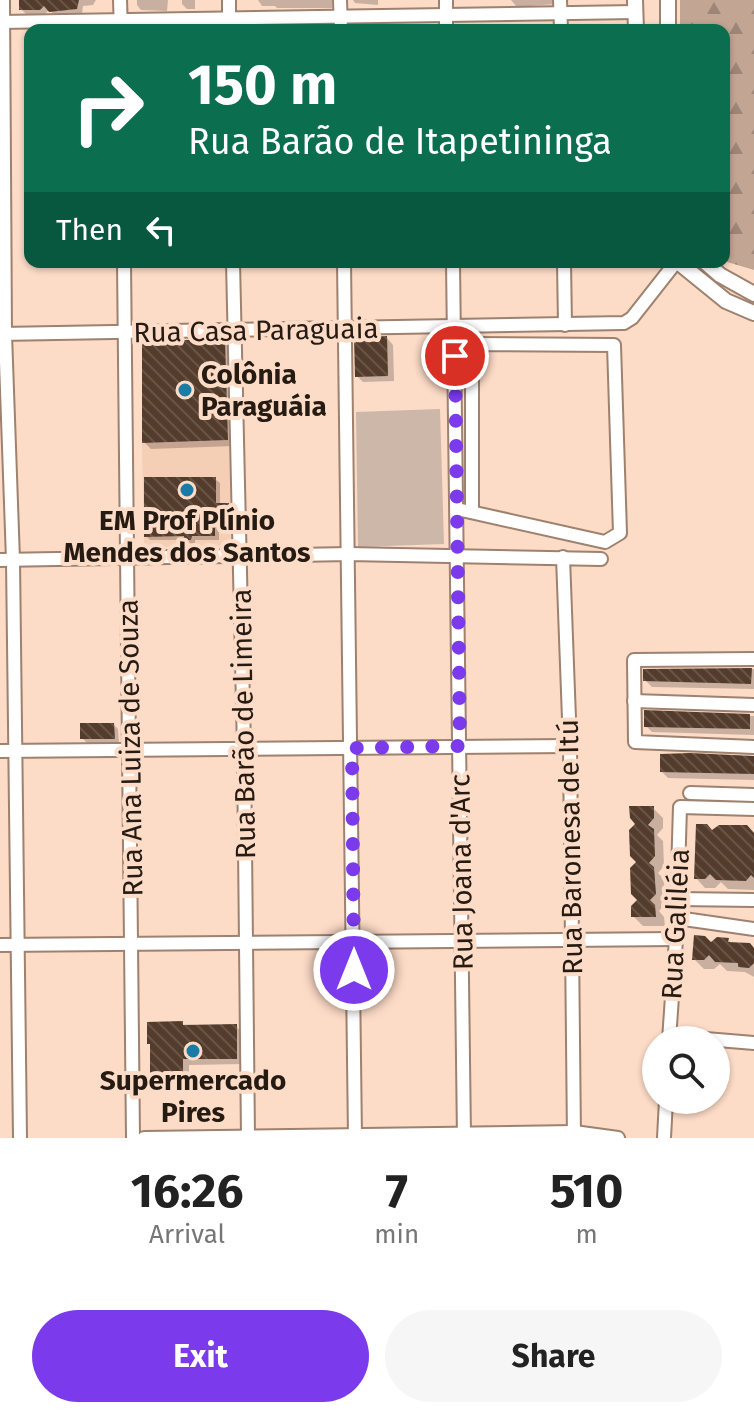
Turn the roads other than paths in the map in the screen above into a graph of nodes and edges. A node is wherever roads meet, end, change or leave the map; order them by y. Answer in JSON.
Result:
{"nodes":[{"id":1,"x":3,"y":0,"type":"edge"},
{"id":2,"x":120,"y":0,"type":"edge"},
{"id":3,"x":229,"y":0,"type":"edge"},
{"id":4,"x":340,"y":0,"type":"edge"},
{"id":5,"x":446,"y":0,"type":"edge"},
{"id":6,"x":668,"y":0,"type":"edge"},
{"id":7,"x":560,"y":6,"type":"edge"},
{"id":8,"x":635,"y":6,"type":"edge"},
{"id":9,"x":446,"y":15,"type":"junction"},
{"id":10,"x":2,"y":22,"type":"edge"},
{"id":11,"x":341,"y":23,"type":"edge"},
{"id":12,"x":81,"y":24,"type":"edge"},
{"id":13,"x":121,"y":24,"type":"edge"},
{"id":14,"x":229,"y":24,"type":"edge"},
{"id":15,"x":446,"y":24,"type":"edge"},
{"id":16,"x":668,"y":24,"type":"edge"},
{"id":17,"x":124,"y":268,"type":"edge"},
{"id":18,"x":233,"y":268,"type":"edge"},
{"id":19,"x":344,"y":268,"type":"edge"},
{"id":20,"x":453,"y":268,"type":"edge"},
{"id":21,"x":564,"y":268,"type":"edge"},
{"id":22,"x":672,"y":268,"type":"edge"},
{"id":23,"x":684,"y":268,"type":"edge"},
{"id":24,"x":712,"y":268,"type":"edge"},
{"id":25,"x":754,"y":294,"type":"edge"},
{"id":26,"x":751,"y":315,"type":"edge"},
{"id":27,"x":565,"y":325,"type":"junction"},
{"id":28,"x":454,"y":326,"type":"junction"},
{"id":29,"x":345,"y":329,"type":"junction"},
{"id":30,"x":234,"y":331,"type":"junction"},
{"id":31,"x":125,"y":332,"type":"junction"},
{"id":32,"x":3,"y":334,"type":"edge"},
{"id":33,"x":457,"y":509,"type":"junction"},
{"id":34,"x":472,"y":512,"type":"junction"},
{"id":35,"x":349,"y":554,"type":"junction"},
{"id":36,"x":458,"y":554,"type":"junction"},
{"id":37,"x":128,"y":557,"type":"junction"},
{"id":38,"x":563,"y":557,"type":"junction"},
{"id":39,"x":241,"y":558,"type":"junction"},
{"id":40,"x":601,"y":559,"type":"dead end"},
{"id":41,"x":6,"y":560,"type":"edge"},
{"id":42,"x":754,"y":659,"type":"edge"},
{"id":43,"x":634,"y":701,"type":"junction"},
{"id":44,"x":754,"y":705,"type":"edge"},
{"id":45,"x":460,"y":746,"type":"junction"},
{"id":46,"x":570,"y":746,"type":"junction"},
{"id":47,"x":754,"y":747,"type":"edge"},
{"id":48,"x":352,"y":748,"type":"junction"},
{"id":49,"x":130,"y":749,"type":"junction"},
{"id":50,"x":244,"y":749,"type":"junction"},
{"id":51,"x":0,"y":751,"type":"edge"},
{"id":52,"x":15,"y":751,"type":"junction"},
{"id":53,"x":690,"y":793,"type":"dead end"},
{"id":54,"x":754,"y":795,"type":"edge"},
{"id":55,"x":754,"y":809,"type":"edge"},
{"id":56,"x":677,"y":899,"type":"junction"},
{"id":57,"x":754,"y":900,"type":"edge"},
{"id":58,"x":677,"y":918,"type":"junction"},
{"id":59,"x":754,"y":929,"type":"edge"},
{"id":60,"x":676,"y":939,"type":"junction"},
{"id":61,"x":462,"y":940,"type":"junction"},
{"id":62,"x":572,"y":940,"type":"junction"},
{"id":63,"x":245,"y":942,"type":"junction"},
{"id":64,"x":353,"y":942,"type":"junction"},
{"id":65,"x":132,"y":944,"type":"junction"},
{"id":66,"x":0,"y":945,"type":"edge"},
{"id":67,"x":18,"y":945,"type":"junction"},
{"id":68,"x":671,"y":1026,"type":"edge"},
{"id":69,"x":730,"y":1042,"type":"edge"},
{"id":70,"x":754,"y":1043,"type":"edge"},
{"id":71,"x":665,"y":1114,"type":"edge"},
{"id":72,"x":574,"y":1135,"type":"edge"},
{"id":73,"x":464,"y":1136,"type":"edge"},
{"id":74,"x":248,"y":1137,"type":"edge"},
{"id":75,"x":355,"y":1137,"type":"edge"},
{"id":76,"x":20,"y":1138,"type":"edge"},
{"id":77,"x":133,"y":1138,"type":"edge"},
{"id":78,"x":144,"y":1138,"type":"edge"},
{"id":79,"x":618,"y":1138,"type":"edge"},
{"id":80,"x":664,"y":1138,"type":"edge"}],
"edges":[{"from":1,"to":10,"type":"street"},
{"from":2,"to":13,"type":"street"},
{"from":3,"to":14,"type":"street"},
{"from":4,"to":11,"type":"street"},
{"from":5,"to":9,"type":"street"},
{"from":6,"to":16,"type":"main road"},
{"from":7,"to":8,"type":"street"},
{"from":7,"to":9,"type":"street"},
{"from":9,"to":11,"type":"street"},
{"from":9,"to":15,"type":"street"},
{"from":10,"to":12,"type":"street"},
{"from":10,"to":32,"type":"street"},
{"from":11,"to":14,"type":"street"},
{"from":17,"to":31,"type":"street","name":"Rua Ana Luiza de Souza"},
{"from":18,"to":30,"type":"street","name":"Rua Barão de Limeira"},
{"from":19,"to":29,"type":"street"},
{"from":20,"to":28,"type":"street","name":"Rua Joana d'Arc"},
{"from":21,"to":27,"type":"street"},
{"from":22,"to":27,"type":"street","name":"Rua Casa Paraguaia"},
{"from":23,"to":26,"type":"main road"},
{"from":24,"to":25,"type":"main road"},
{"from":27,"to":28,"type":"street","name":"Rua Casa Paraguaia"},
{"from":28,"to":29,"type":"street","name":"Rua Casa Paraguaia"},
{"from":28,"to":33,"type":"street","name":"Rua Joana d'Arc"},
{"from":29,"to":30,"type":"street","name":"Rua Casa Paraguaia"},
{"from":29,"to":35,"type":"street"},
{"from":30,"to":31,"type":"street","name":"Rua Casa Paraguaia"},
{"from":30,"to":39,"type":"street","name":"Rua Barão de Limeira"},
{"from":31,"to":32,"type":"street","name":"Rua Casa Paraguaia"},
{"from":31,"to":37,"type":"street","name":"Rua Ana Luiza de Souza"},
{"from":32,"to":41,"type":"street"},
{"from":33,"to":34,"type":"street"},
{"from":33,"to":36,"type":"street","name":"Rua Joana d'Arc"},
{"from":34,"to":34,"type":"street"},
{"from":35,"to":36,"type":"street"},
{"from":35,"to":39,"type":"street"},
{"from":35,"to":48,"type":"street"},
{"from":36,"to":38,"type":"street"},
{"from":36,"to":45,"type":"street","name":"Rua Joana d'Arc"},
{"from":37,"to":39,"type":"street"},
{"from":37,"to":41,"type":"street"},
{"from":37,"to":49,"type":"street","name":"Rua Ana Luiza de Souza"},
{"from":38,"to":40,"type":"street"},
{"from":38,"to":46,"type":"street","name":"Rua Baronesa de Itú"},
{"from":39,"to":50,"type":"street","name":"Rua Barão de Limeira"},
{"from":41,"to":52,"type":"street"},
{"from":42,"to":43,"type":"street"},
{"from":43,"to":44,"type":"street"},
{"from":43,"to":47,"type":"street"},
{"from":45,"to":46,"type":"street"},
{"from":45,"to":48,"type":"street"},
{"from":45,"to":61,"type":"street","name":"Rua Joana d'Arc"},
{"from":46,"to":62,"type":"street","name":"Rua Baronesa de Itú"},
{"from":48,"to":50,"type":"street"},
{"from":48,"to":64,"type":"street"},
{"from":49,"to":50,"type":"street"},
{"from":49,"to":52,"type":"street"},
{"from":49,"to":65,"type":"street","name":"Rua Ana Luiza de Souza"},
{"from":50,"to":63,"type":"street","name":"Rua Barão de Limeira"},
{"from":51,"to":52,"type":"street"},
{"from":52,"to":67,"type":"street"},
{"from":53,"to":54,"type":"street"},
{"from":55,"to":56,"type":"street","name":"Rua Galiléia"},
{"from":56,"to":57,"type":"street"},
{"from":56,"to":58,"type":"street","name":"Rua Galiléia"},
{"from":58,"to":59,"type":"street"},
{"from":58,"to":60,"type":"street","name":"Rua Galiléia"},
{"from":60,"to":62,"type":"street"},
{"from":60,"to":68,"type":"street","name":"Rua Galiléia"},
{"from":61,"to":62,"type":"street"},
{"from":61,"to":64,"type":"street"},
{"from":61,"to":73,"type":"street","name":"Rua Joana d'Arc"},
{"from":62,"to":72,"type":"street","name":"Rua Baronesa de Itú"},
{"from":63,"to":64,"type":"street"},
{"from":63,"to":65,"type":"street"},
{"from":63,"to":74,"type":"street","name":"Rua Barão de Limeira"},
{"from":64,"to":75,"type":"street"},
{"from":65,"to":67,"type":"street"},
{"from":65,"to":77,"type":"street","name":"Rua Ana Luiza de Souza"},
{"from":66,"to":67,"type":"street"},
{"from":67,"to":76,"type":"street"},
{"from":69,"to":70,"type":"street"},
{"from":71,"to":80,"type":"street"},
{"from":72,"to":73,"type":"street"},
{"from":72,"to":79,"type":"street"},
{"from":73,"to":75,"type":"street"},
{"from":74,"to":75,"type":"street"},
{"from":74,"to":78,"type":"street"}]}
